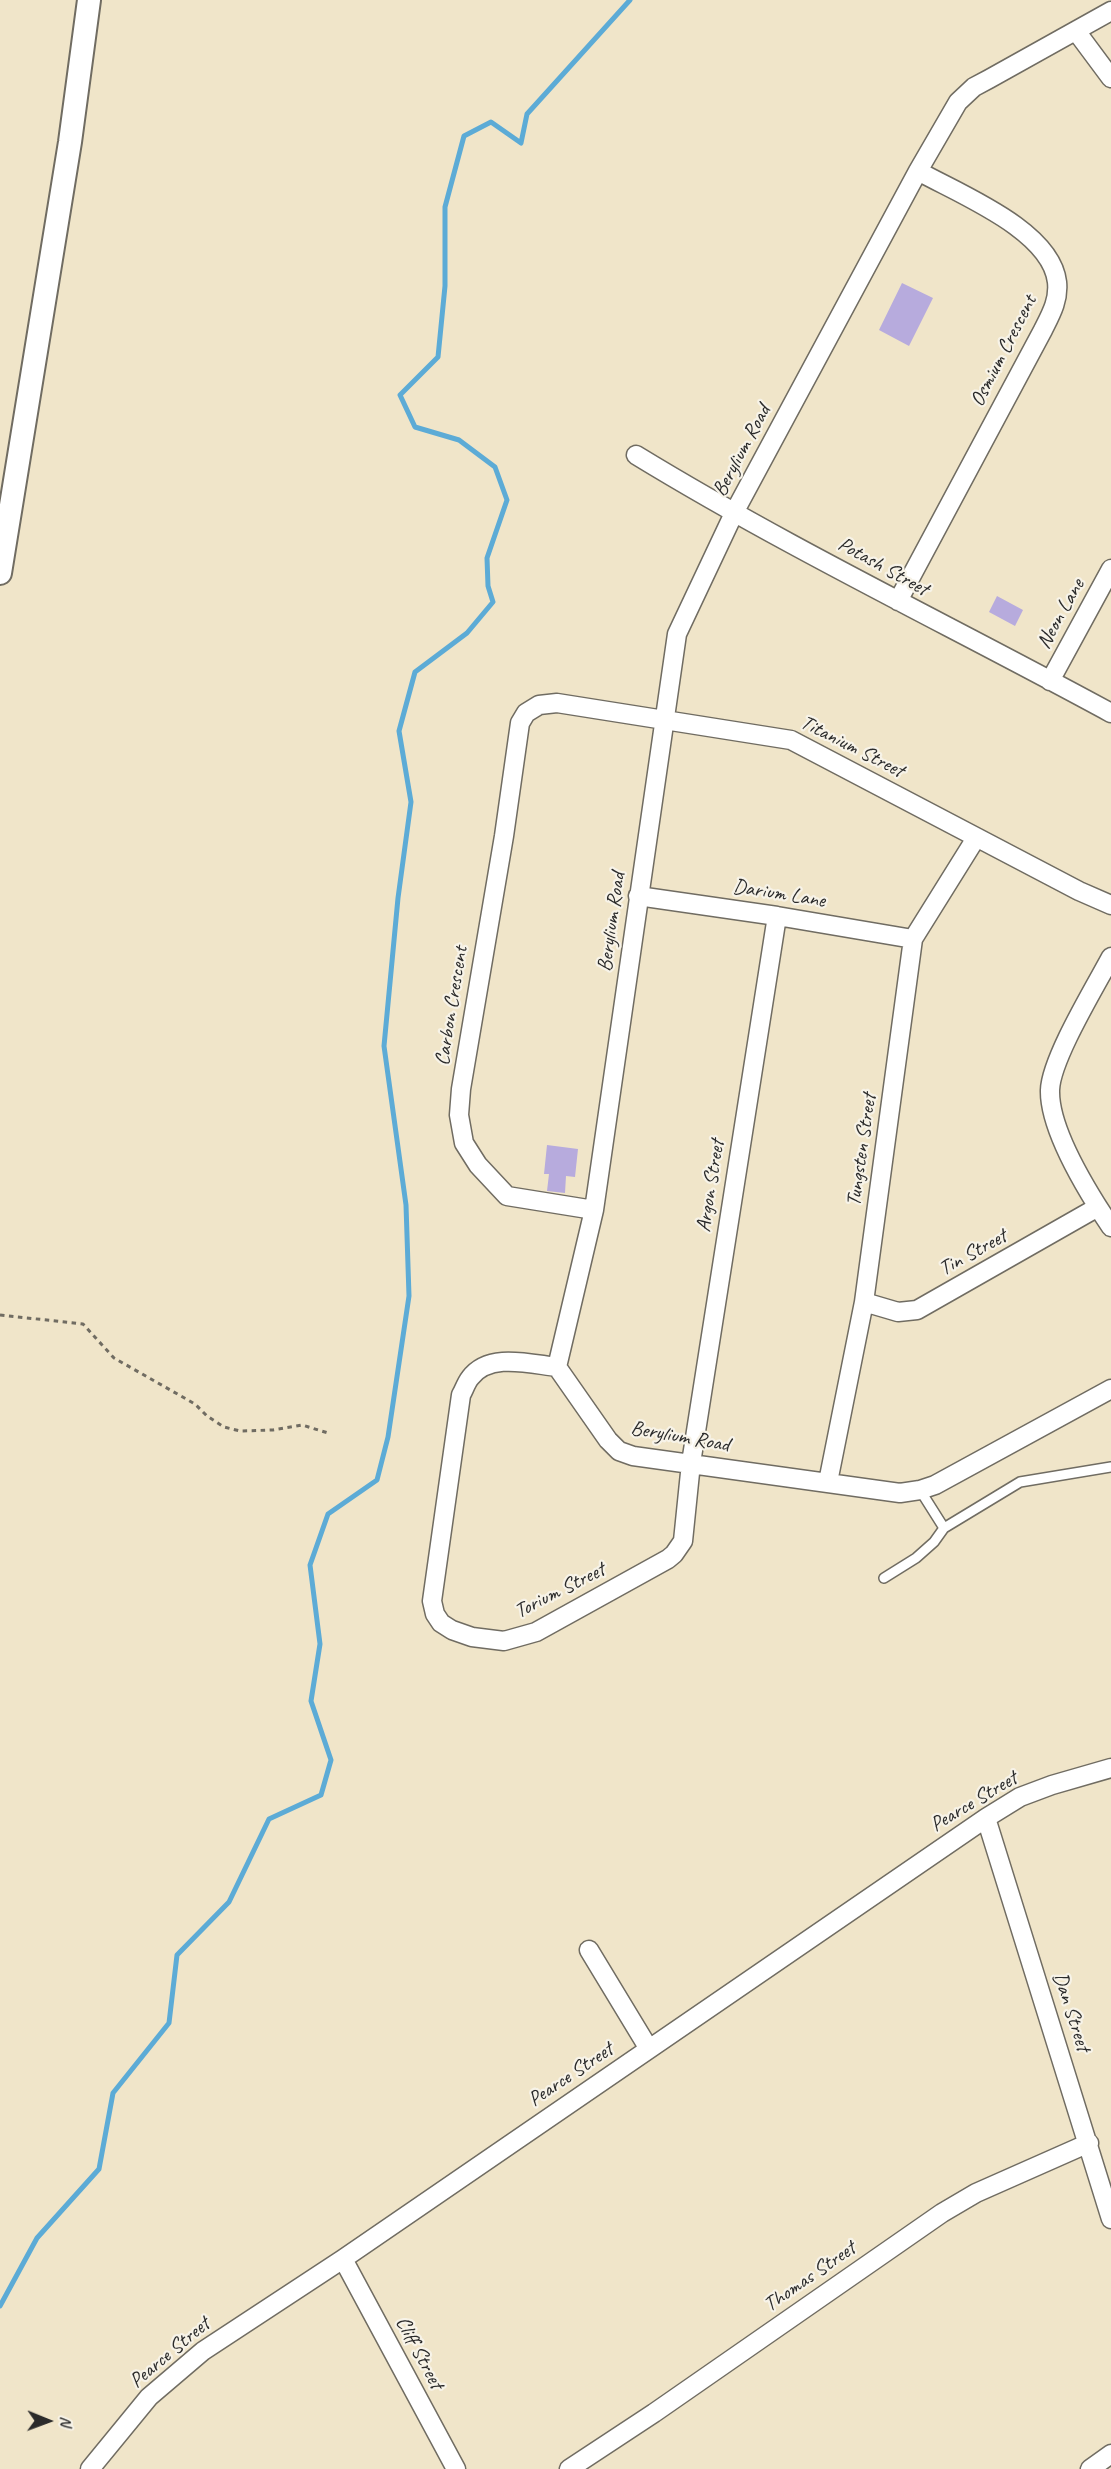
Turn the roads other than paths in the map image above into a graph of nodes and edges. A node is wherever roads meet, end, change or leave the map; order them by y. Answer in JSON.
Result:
{"nodes":[{"id":1,"x":89,"y":0,"type":"edge"},
{"id":2,"x":1111,"y":11,"type":"edge"},
{"id":3,"x":1076,"y":31,"type":"junction"},
{"id":4,"x":1111,"y":78,"type":"edge"},
{"id":5,"x":918,"y":171,"type":"junction"},
{"id":6,"x":636,"y":455,"type":"dead end"},
{"id":7,"x":735,"y":511,"type":"junction"},
{"id":8,"x":1111,"y":570,"type":"edge"},
{"id":9,"x":0,"y":573,"type":"edge"},
{"id":10,"x":898,"y":601,"type":"junction"},
{"id":11,"x":1050,"y":681,"type":"junction"},
{"id":12,"x":1111,"y":713,"type":"edge"},
{"id":13,"x":664,"y":721,"type":"junction"},
{"id":14,"x":520,"y":723,"type":"joint"},
{"id":15,"x":975,"y":838,"type":"junction"},
{"id":16,"x":638,"y":896,"type":"junction"},
{"id":17,"x":1111,"y":905,"type":"edge"},
{"id":18,"x":777,"y":916,"type":"junction"},
{"id":19,"x":913,"y":939,"type":"junction"},
{"id":20,"x":1111,"y":957,"type":"edge"},
{"id":21,"x":1098,"y":1207,"type":"junction"},
{"id":22,"x":594,"y":1210,"type":"junction"},
{"id":23,"x":1111,"y":1227,"type":"edge"},
{"id":24,"x":864,"y":1302,"type":"junction"},
{"id":25,"x":557,"y":1367,"type":"junction"},
{"id":26,"x":1111,"y":1389,"type":"edge"},
{"id":27,"x":691,"y":1463,"type":"junction"},
{"id":28,"x":1111,"y":1467,"type":"edge"},
{"id":29,"x":828,"y":1482,"type":"junction"},
{"id":30,"x":920,"y":1490,"type":"junction"},
{"id":31,"x":945,"y":1528,"type":"junction"},
{"id":32,"x":884,"y":1578,"type":"dead end"},
{"id":33,"x":1111,"y":1768,"type":"edge"},
{"id":34,"x":986,"y":1818,"type":"junction"},
{"id":35,"x":589,"y":1950,"type":"dead end"},
{"id":36,"x":649,"y":2049,"type":"junction"},
{"id":37,"x":1089,"y":2143,"type":"junction"},
{"id":38,"x":1111,"y":2219,"type":"edge"},
{"id":39,"x":343,"y":2259,"type":"junction"},
{"id":40,"x":1111,"y":2454,"type":"edge"},
{"id":41,"x":90,"y":2469,"type":"edge"},
{"id":42,"x":456,"y":2469,"type":"edge"},
{"id":43,"x":569,"y":2469,"type":"edge"},
{"id":44,"x":1090,"y":2469,"type":"edge"}],
"edges":[{"from":1,"to":9,"type":"street"},
{"from":2,"to":3,"type":"street","name":"Berylium Road"},
{"from":3,"to":4,"type":"street"},
{"from":3,"to":5,"type":"street","name":"Berylium Road"},
{"from":5,"to":7,"type":"street","name":"Berylium Road"},
{"from":5,"to":10,"type":"street","name":"Osmium Crescent"},
{"from":6,"to":7,"type":"street","name":"Potash Street"},
{"from":7,"to":10,"type":"street","name":"Potash Street"},
{"from":7,"to":13,"type":"street","name":"Berylium Road"},
{"from":8,"to":11,"type":"street","name":"Neon Lane"},
{"from":10,"to":11,"type":"street","name":"Potash Street"},
{"from":11,"to":12,"type":"street","name":"Potash Street"},
{"from":13,"to":14,"type":"street","name":"Titanium Street"},
{"from":13,"to":15,"type":"street","name":"Titanium Street"},
{"from":13,"to":16,"type":"street","name":"Berylium Road"},
{"from":14,"to":22,"type":"street","name":"Carbon Crescent"},
{"from":15,"to":17,"type":"street","name":"Titanium Street"},
{"from":15,"to":19,"type":"street","name":"Tungsten Street"},
{"from":16,"to":18,"type":"street","name":"Darium Lane"},
{"from":16,"to":22,"type":"street","name":"Berylium Road"},
{"from":18,"to":19,"type":"street","name":"Darium Lane"},
{"from":18,"to":27,"type":"street","name":"Argon Street"},
{"from":19,"to":24,"type":"street","name":"Tungsten Street"},
{"from":20,"to":21,"type":"street"},
{"from":21,"to":23,"type":"street"},
{"from":21,"to":24,"type":"street","name":"Tin Street"},
{"from":22,"to":25,"type":"street","name":"Berylium Road"},
{"from":24,"to":29,"type":"street","name":"Tungsten Street"},
{"from":25,"to":27,"type":"street","name":"Berylium Road"},
{"from":25,"to":27,"type":"street","name":"Torium Street"},
{"from":26,"to":30,"type":"street","name":"Berylium Road"},
{"from":27,"to":29,"type":"street","name":"Berylium Road"},
{"from":28,"to":31,"type":"lane"},
{"from":29,"to":30,"type":"street","name":"Berylium Road"},
{"from":30,"to":31,"type":"lane"},
{"from":31,"to":32,"type":"lane"},
{"from":33,"to":34,"type":"street","name":"Pearce Street"},
{"from":34,"to":36,"type":"street","name":"Pearce Street"},
{"from":34,"to":37,"type":"street","name":"Dan Street"},
{"from":35,"to":36,"type":"street"},
{"from":36,"to":39,"type":"street","name":"Pearce Street"},
{"from":37,"to":38,"type":"street","name":"Dan Street"},
{"from":37,"to":43,"type":"street","name":"Thomas Street"},
{"from":39,"to":41,"type":"street","name":"Pearce Street"},
{"from":39,"to":42,"type":"street","name":"Cliff Street"},
{"from":40,"to":44,"type":"street"}]}
